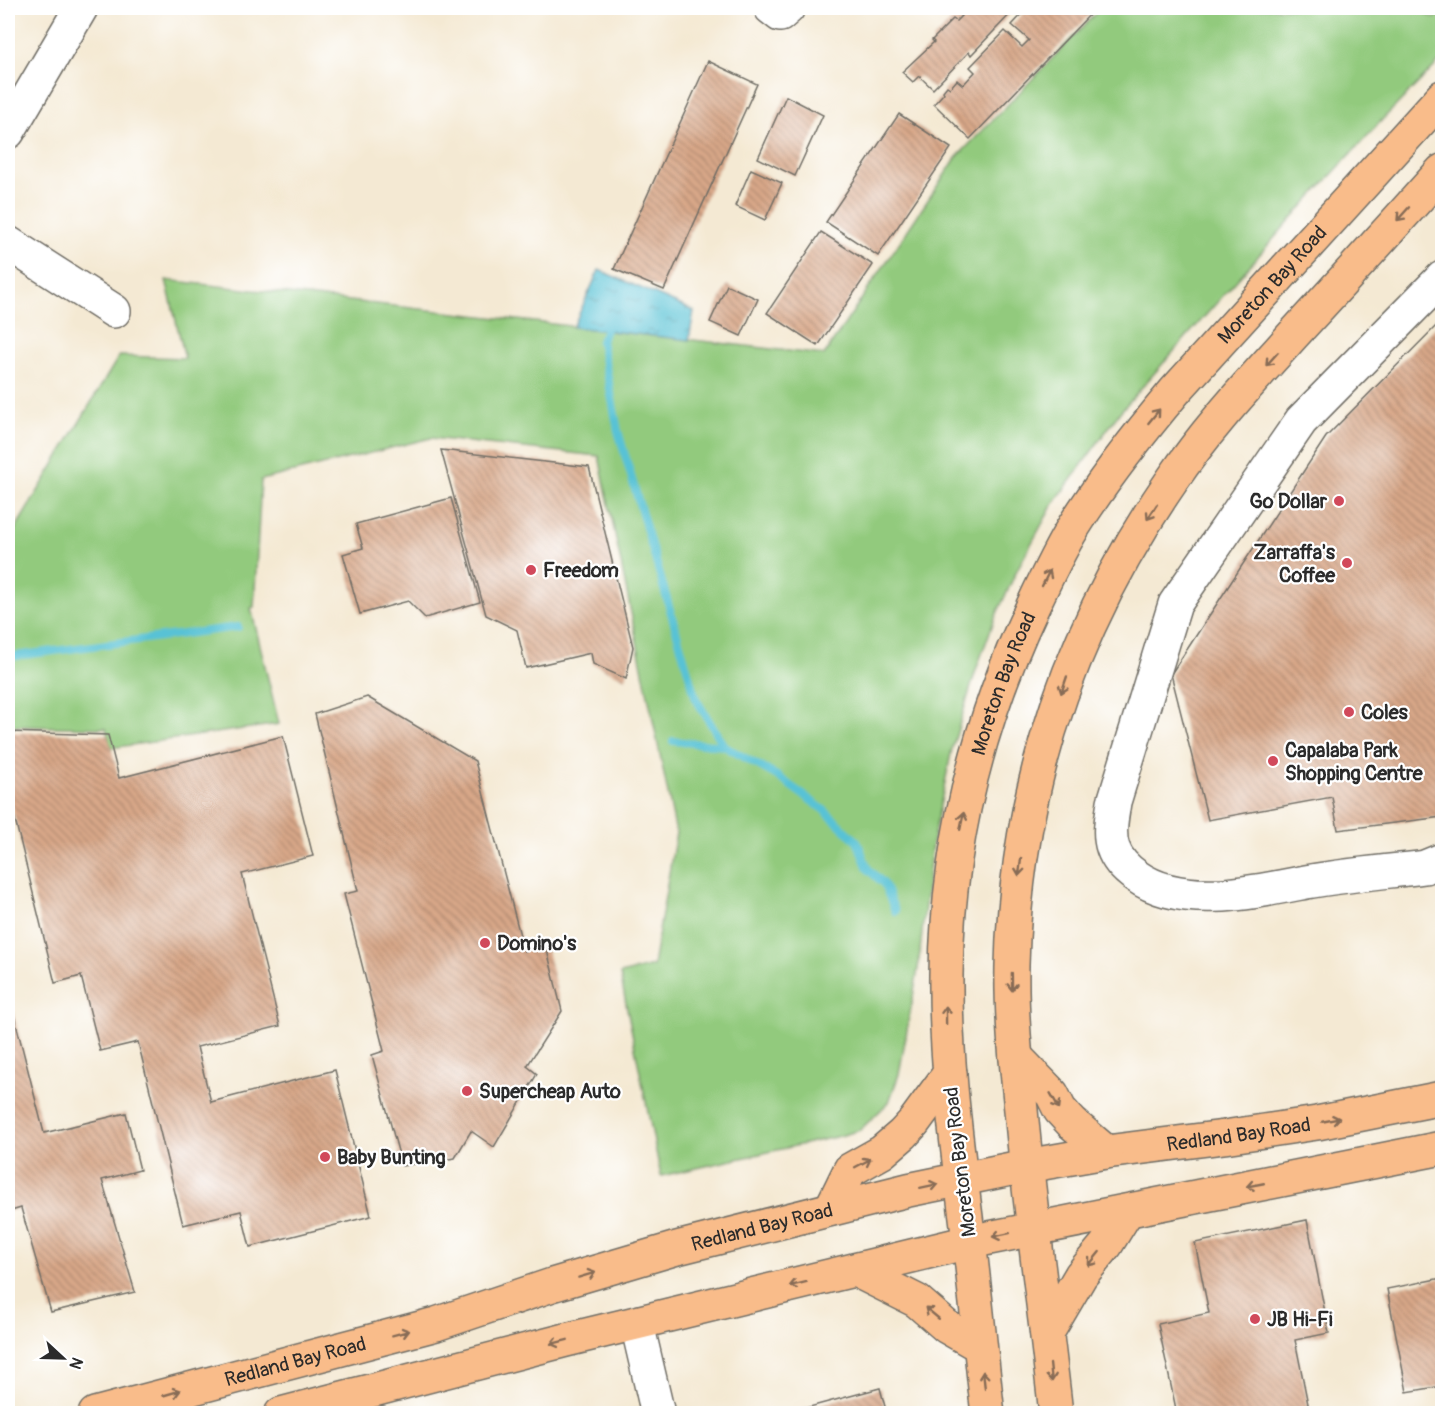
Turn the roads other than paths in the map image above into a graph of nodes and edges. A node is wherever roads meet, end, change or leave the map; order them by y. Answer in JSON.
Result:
{"nodes":[{"id":1,"x":81,"y":8,"type":"edge"},
{"id":2,"x":1443,"y":97,"type":"edge"},
{"id":3,"x":8,"y":132,"type":"edge"},
{"id":4,"x":1443,"y":171,"type":"edge"},
{"id":5,"x":8,"y":243,"type":"edge"},
{"id":6,"x":1443,"y":278,"type":"edge"},
{"id":7,"x":114,"y":310,"type":"dead end"},
{"id":8,"x":1437,"y":866,"type":"edge"},
{"id":9,"x":1016,"y":1058,"type":"junction"},
{"id":10,"x":950,"y":1073,"type":"junction"},
{"id":11,"x":1443,"y":1098,"type":"edge"},
{"id":12,"x":1443,"y":1148,"type":"edge"},
{"id":13,"x":1106,"y":1152,"type":"junction"},
{"id":14,"x":1026,"y":1166,"type":"junction"},
{"id":15,"x":961,"y":1179,"type":"junction"},
{"id":16,"x":831,"y":1209,"type":"junction"},
{"id":17,"x":1128,"y":1211,"type":"junction"},
{"id":18,"x":1033,"y":1228,"type":"junction"},
{"id":19,"x":969,"y":1242,"type":"junction"},
{"id":20,"x":855,"y":1270,"type":"junction"},
{"id":21,"x":637,"y":1324,"type":"junction"},
{"id":22,"x":1047,"y":1333,"type":"junction"},
{"id":23,"x":980,"y":1346,"type":"junction"},
{"id":24,"x":139,"y":1408,"type":"edge"},
{"id":25,"x":95,"y":1413,"type":"edge"},
{"id":26,"x":281,"y":1413,"type":"edge"},
{"id":27,"x":658,"y":1413,"type":"edge"},
{"id":28,"x":987,"y":1413,"type":"edge"},
{"id":29,"x":1056,"y":1413,"type":"edge"}],
"edges":[{"from":1,"to":3,"type":"street"},
{"from":10,"to":2,"type":"main road","name":"Moreton Bay Road","one_way":true},
{"from":4,"to":9,"type":"main road","one_way":true},
{"from":5,"to":7,"type":"street"},
{"from":6,"to":8,"type":"street"},
{"from":9,"to":13,"type":"main road","one_way":true},
{"from":9,"to":14,"type":"main road"},
{"from":10,"to":15,"type":"main road","name":"Moreton Bay Road"},
{"from":16,"to":10,"type":"main road","one_way":true},
{"from":13,"to":11,"type":"main road","name":"Redland Bay Road","one_way":true},
{"from":12,"to":17,"type":"main road","one_way":true},
{"from":13,"to":14,"type":"main road","name":"Redland Bay Road"},
{"from":14,"to":15,"type":"main road","name":"Redland Bay Road"},
{"from":14,"to":18,"type":"main road"},
{"from":16,"to":15,"type":"main road","name":"Redland Bay Road","one_way":true},
{"from":15,"to":19,"type":"main road","name":"Moreton Bay Road"},
{"from":24,"to":16,"type":"main road","name":"Redland Bay Road","one_way":true},
{"from":17,"to":18,"type":"main road"},
{"from":17,"to":22,"type":"main road","one_way":true},
{"from":18,"to":19,"type":"main road","one_way":true},
{"from":18,"to":22,"type":"main road"},
{"from":19,"to":20,"type":"main road"},
{"from":19,"to":23,"type":"main road","name":"Moreton Bay Road"},
{"from":20,"to":21,"type":"main road","one_way":true},
{"from":23,"to":20,"type":"main road","one_way":true},
{"from":21,"to":26,"type":"main road","one_way":true},
{"from":21,"to":27,"type":"street"},
{"from":22,"to":29,"type":"main road","one_way":true},
{"from":28,"to":23,"type":"main road","name":"Moreton Bay Road","one_way":true},
{"from":24,"to":25,"type":"main road","name":"Redland Bay Road"}]}
